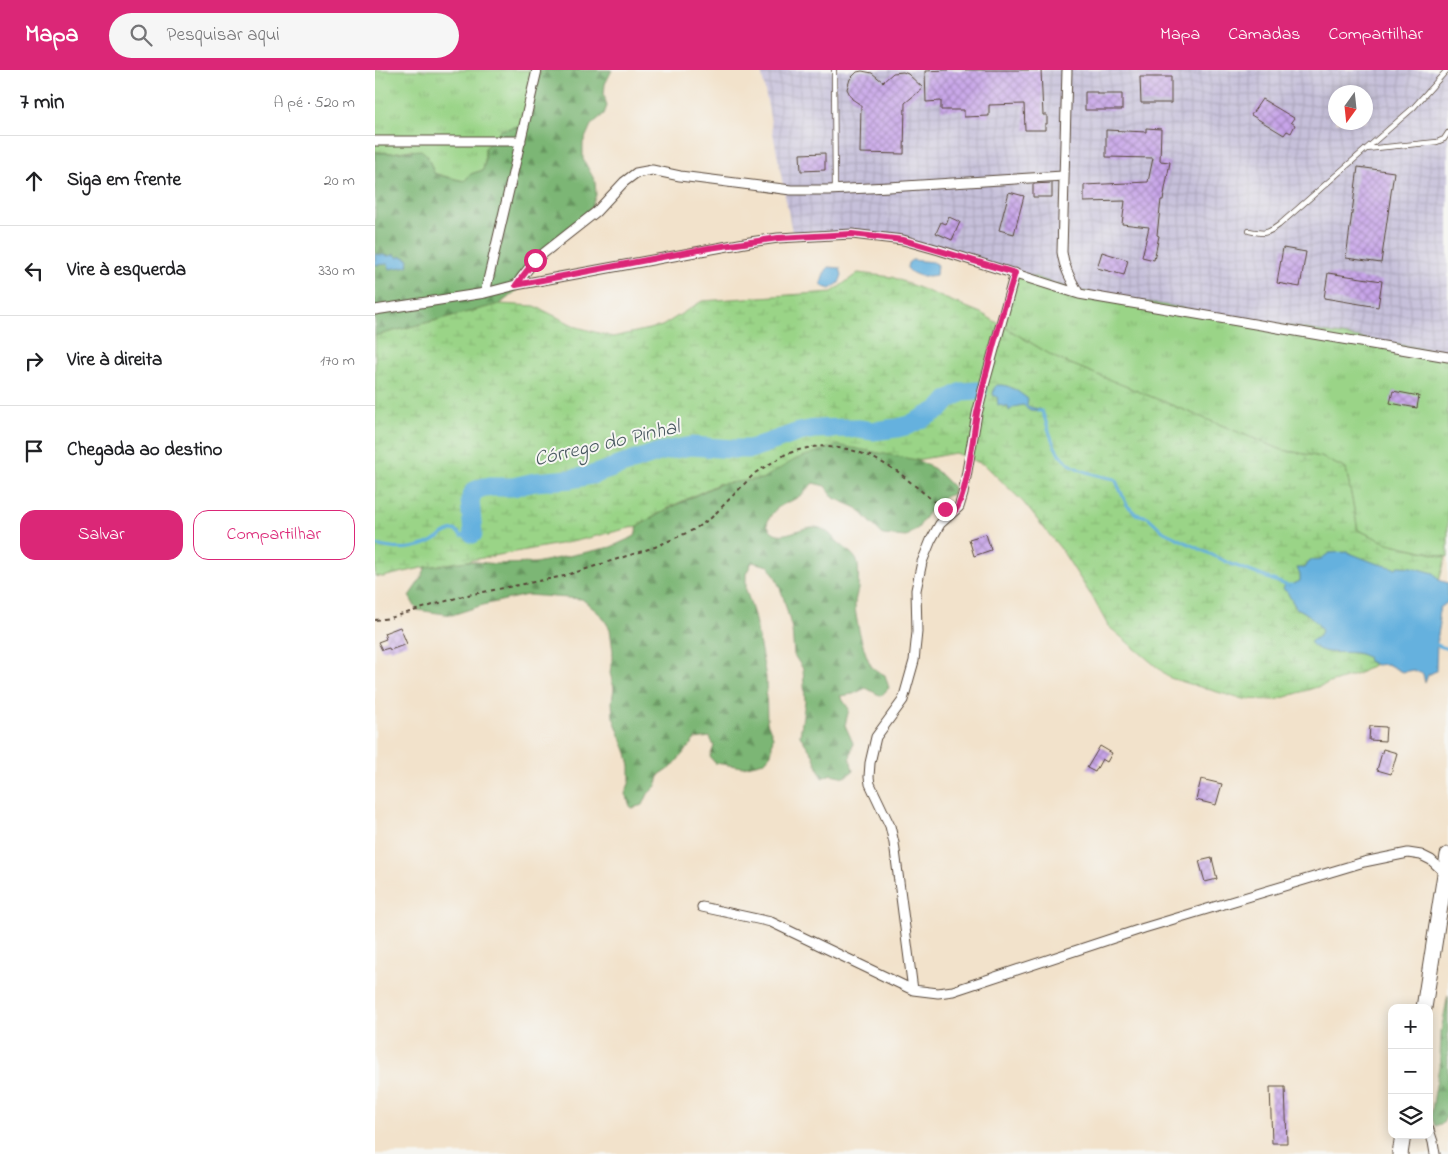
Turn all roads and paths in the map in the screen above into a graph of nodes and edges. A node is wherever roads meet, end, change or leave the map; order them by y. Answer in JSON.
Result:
{"nodes":[{"id":1,"x":537,"y":70,"type":"edge"},
{"id":2,"x":834,"y":70,"type":"edge"},
{"id":3,"x":1067,"y":70,"type":"edge"},
{"id":4,"x":1447,"y":70,"type":"edge"},
{"id":5,"x":1448,"y":133,"type":"edge"},
{"id":6,"x":375,"y":141,"type":"edge"},
{"id":7,"x":521,"y":141,"type":"junction"},
{"id":8,"x":1366,"y":149,"type":"junction"},
{"id":9,"x":1063,"y":176,"type":"junction"},
{"id":10,"x":835,"y":190,"type":"junction"},
{"id":11,"x":1249,"y":231,"type":"dead end"},
{"id":12,"x":1015,"y":273,"type":"junction"},
{"id":13,"x":516,"y":285,"type":"junction"},
{"id":14,"x":485,"y":293,"type":"junction"},
{"id":15,"x":1079,"y":294,"type":"junction"},
{"id":16,"x":375,"y":310,"type":"edge"},
{"id":17,"x":1448,"y":357,"type":"edge"},
{"id":18,"x":954,"y":512,"type":"junction"},
{"id":19,"x":375,"y":620,"type":"edge"},
{"id":20,"x":1448,"y":855,"type":"edge"},
{"id":21,"x":1445,"y":873,"type":"junction"},
{"id":22,"x":702,"y":908,"type":"dead end"},
{"id":23,"x":913,"y":990,"type":"junction"},
{"id":24,"x":1424,"y":1004,"type":"edge"},
{"id":25,"x":1402,"y":1139,"type":"edge"},
{"id":26,"x":1432,"y":1139,"type":"edge"},
{"id":27,"x":1400,"y":1154,"type":"edge"},
{"id":28,"x":1435,"y":1154,"type":"edge"}],
"edges":[{"from":1,"to":7,"type":"street"},
{"from":2,"to":10,"type":"lane"},
{"from":3,"to":9,"type":"street"},
{"from":4,"to":8,"type":"lane"},
{"from":5,"to":8,"type":"lane"},
{"from":6,"to":7,"type":"street"},
{"from":7,"to":14,"type":"street"},
{"from":8,"to":11,"type":"lane"},
{"from":9,"to":10,"type":"street"},
{"from":9,"to":15,"type":"street"},
{"from":10,"to":13,"type":"street"},
{"from":12,"to":13,"type":"street"},
{"from":12,"to":15,"type":"street"},
{"from":12,"to":18,"type":"street"},
{"from":13,"to":14,"type":"street"},
{"from":14,"to":16,"type":"street"},
{"from":15,"to":17,"type":"street"},
{"from":18,"to":19,"type":"path"},
{"from":18,"to":23,"type":"street"},
{"from":20,"to":21,"type":"highway"},
{"from":21,"to":23,"type":"street"},
{"from":21,"to":24,"type":"highway"},
{"from":22,"to":23,"type":"street"},
{"from":25,"to":27,"type":"highway"},
{"from":26,"to":28,"type":"street"}]}
